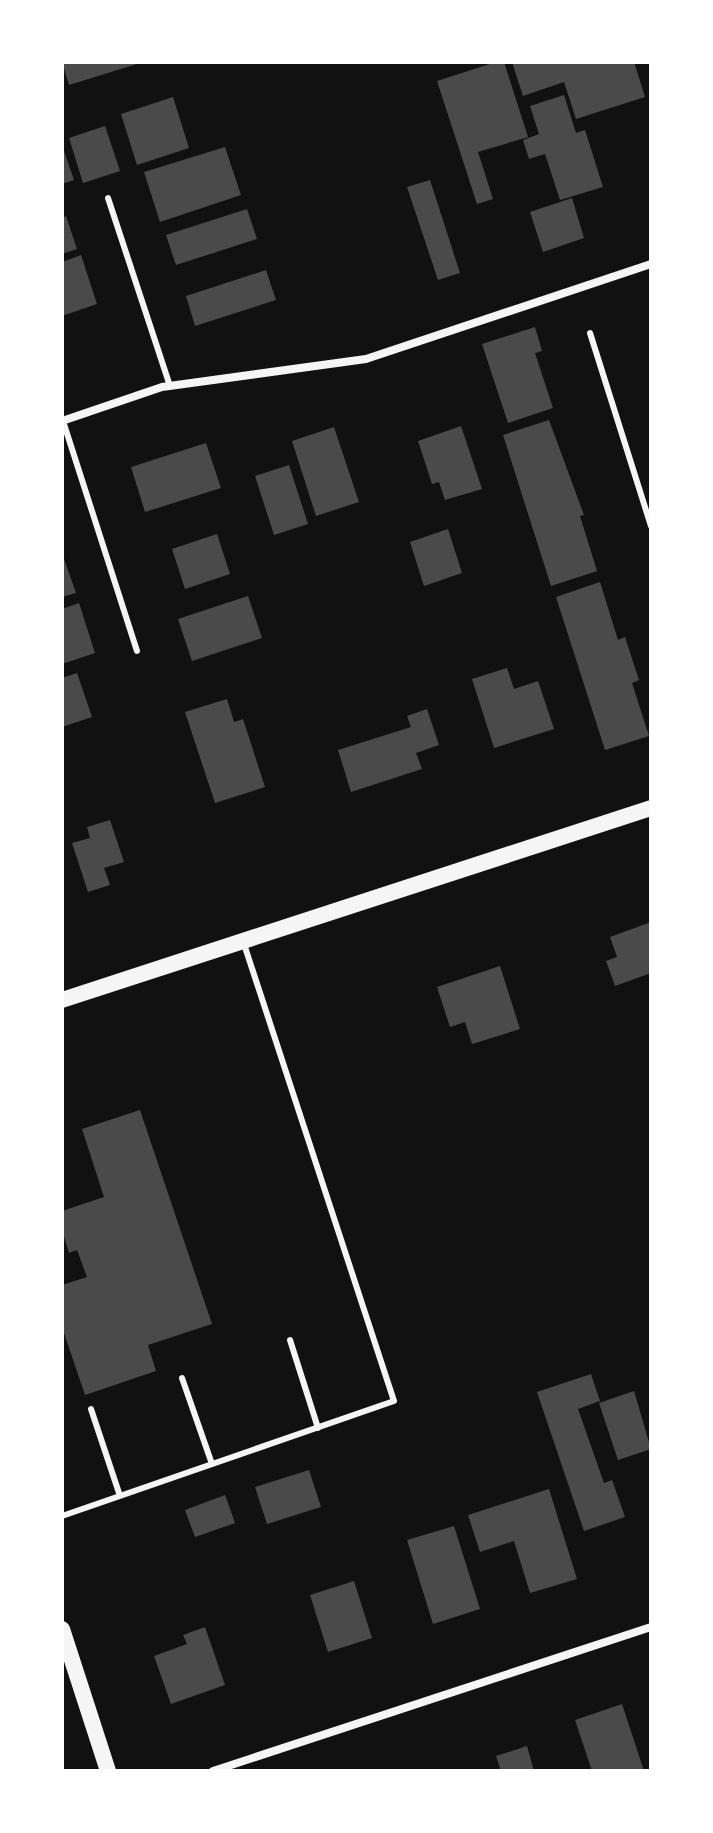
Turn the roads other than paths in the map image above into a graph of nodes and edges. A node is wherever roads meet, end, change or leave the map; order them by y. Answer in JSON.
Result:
{"nodes":[{"id":1,"x":108,"y":198,"type":"dead end"},
{"id":2,"x":651,"y":264,"type":"edge"},
{"id":3,"x":590,"y":333,"type":"dead end"},
{"id":4,"x":170,"y":386,"type":"junction"},
{"id":5,"x":62,"y":421,"type":"edge"},
{"id":6,"x":651,"y":526,"type":"edge"},
{"id":7,"x":137,"y":651,"type":"dead end"},
{"id":8,"x":651,"y":808,"type":"edge"},
{"id":9,"x":243,"y":941,"type":"junction"},
{"id":10,"x":62,"y":1000,"type":"edge"},
{"id":11,"x":290,"y":1340,"type":"dead end"},
{"id":12,"x":182,"y":1378,"type":"dead end"},
{"id":13,"x":91,"y":1409,"type":"dead end"},
{"id":14,"x":318,"y":1428,"type":"junction"},
{"id":15,"x":212,"y":1464,"type":"junction"},
{"id":16,"x":120,"y":1496,"type":"junction"},
{"id":17,"x":62,"y":1516,"type":"edge"},
{"id":18,"x":651,"y":1627,"type":"edge"},
{"id":19,"x":62,"y":1629,"type":"edge"},
{"id":20,"x":108,"y":1771,"type":"edge"},
{"id":21,"x":213,"y":1771,"type":"edge"}],
"edges":[{"from":1,"to":4,"type":"lane"},
{"from":2,"to":4,"type":"street"},
{"from":3,"to":6,"type":"lane"},
{"from":4,"to":5,"type":"street"},
{"from":5,"to":7,"type":"lane"},
{"from":8,"to":9,"type":"main road"},
{"from":9,"to":10,"type":"main road"},
{"from":9,"to":14,"type":"lane"},
{"from":11,"to":14,"type":"lane"},
{"from":12,"to":15,"type":"lane"},
{"from":13,"to":16,"type":"lane"},
{"from":14,"to":15,"type":"lane"},
{"from":15,"to":16,"type":"lane"},
{"from":16,"to":17,"type":"lane"},
{"from":18,"to":21,"type":"street"},
{"from":19,"to":20,"type":"main road"}]}
